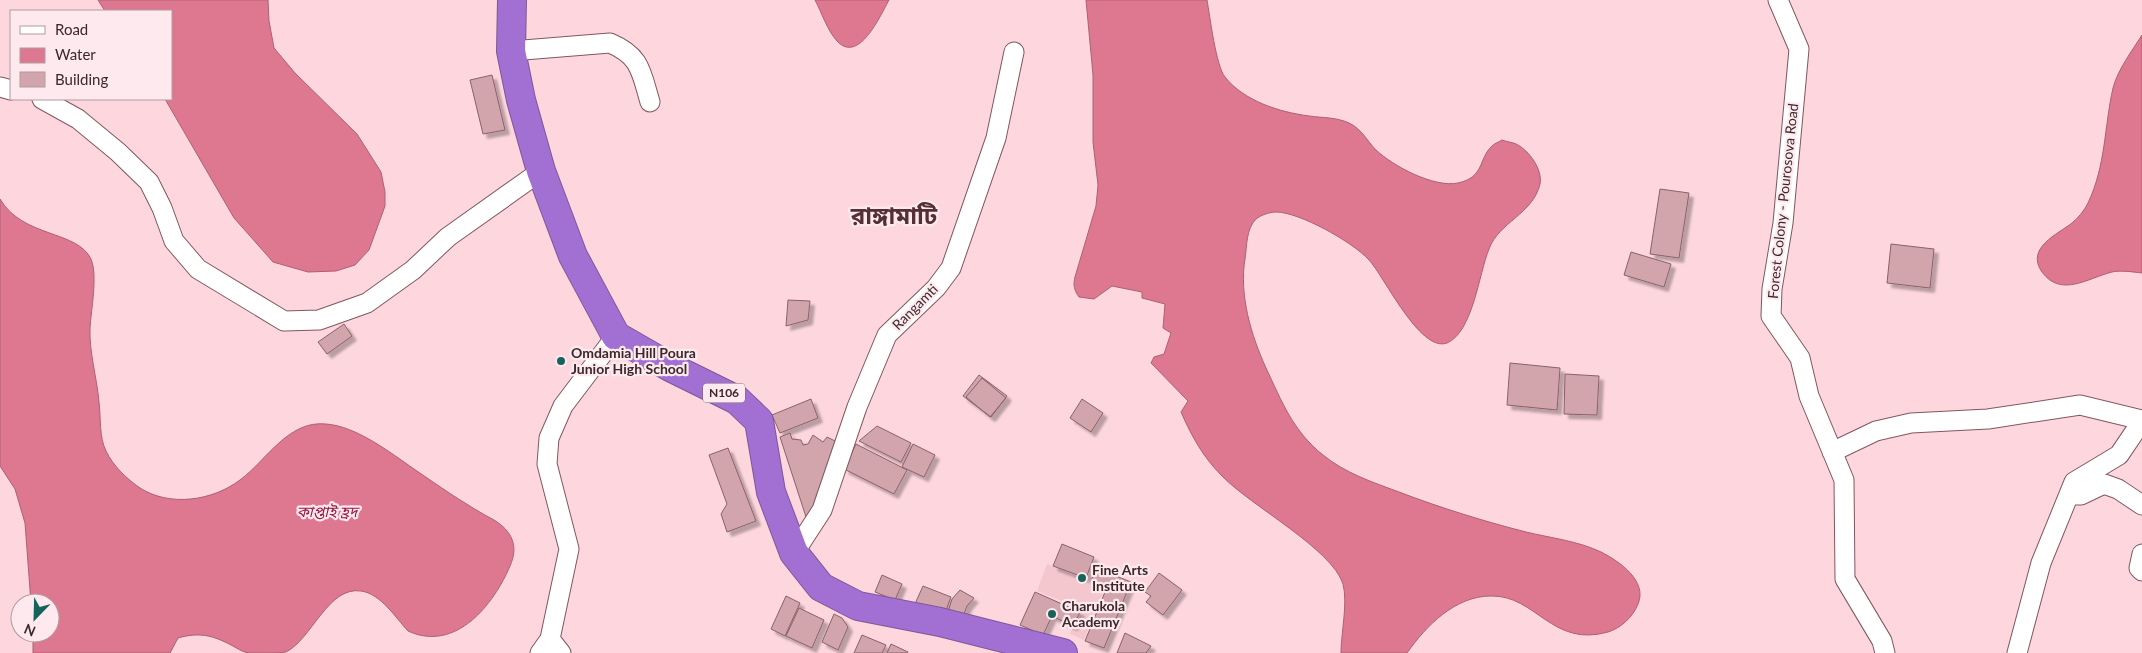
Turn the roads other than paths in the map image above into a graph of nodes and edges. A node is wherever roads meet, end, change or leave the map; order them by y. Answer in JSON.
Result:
{"nodes":[{"id":1,"x":512,"y":0,"type":"edge"},
{"id":2,"x":1778,"y":0,"type":"edge"},
{"id":3,"x":512,"y":51,"type":"junction"},
{"id":4,"x":1014,"y":52,"type":"dead end"},
{"id":5,"x":44,"y":100,"type":"edge"},
{"id":6,"x":650,"y":102,"type":"dead end"},
{"id":7,"x":541,"y":170,"type":"junction"},
{"id":8,"x":616,"y":336,"type":"junction"},
{"id":9,"x":2142,"y":421,"type":"edge"},
{"id":10,"x":1832,"y":452,"type":"junction"},
{"id":11,"x":2069,"y":495,"type":"junction"},
{"id":12,"x":2142,"y":505,"type":"edge"},
{"id":13,"x":794,"y":554,"type":"junction"},
{"id":14,"x":2142,"y":554,"type":"edge"},
{"id":15,"x":2142,"y":571,"type":"edge"},
{"id":16,"x":550,"y":648,"type":"edge"},
{"id":17,"x":1062,"y":653,"type":"edge"},
{"id":18,"x":1885,"y":653,"type":"edge"},
{"id":19,"x":2016,"y":653,"type":"edge"}],
"edges":[{"from":1,"to":3,"type":"highway"},
{"from":2,"to":10,"type":"street","name":"Forest Colony - Pourosova Road"},
{"from":3,"to":6,"type":"street"},
{"from":3,"to":7,"type":"highway"},
{"from":4,"to":13,"type":"street","name":"Rangamti"},
{"from":5,"to":7,"type":"street"},
{"from":7,"to":8,"type":"highway"},
{"from":8,"to":13,"type":"highway","number":"N106"},
{"from":8,"to":16,"type":"street"},
{"from":9,"to":10,"type":"street"},
{"from":9,"to":11,"type":"street"},
{"from":10,"to":18,"type":"street","name":"Forest Colony - Pourosova Road"},
{"from":11,"to":12,"type":"street"},
{"from":11,"to":19,"type":"street"},
{"from":13,"to":17,"type":"highway","number":"N106"},
{"from":14,"to":15,"type":"street"}]}
